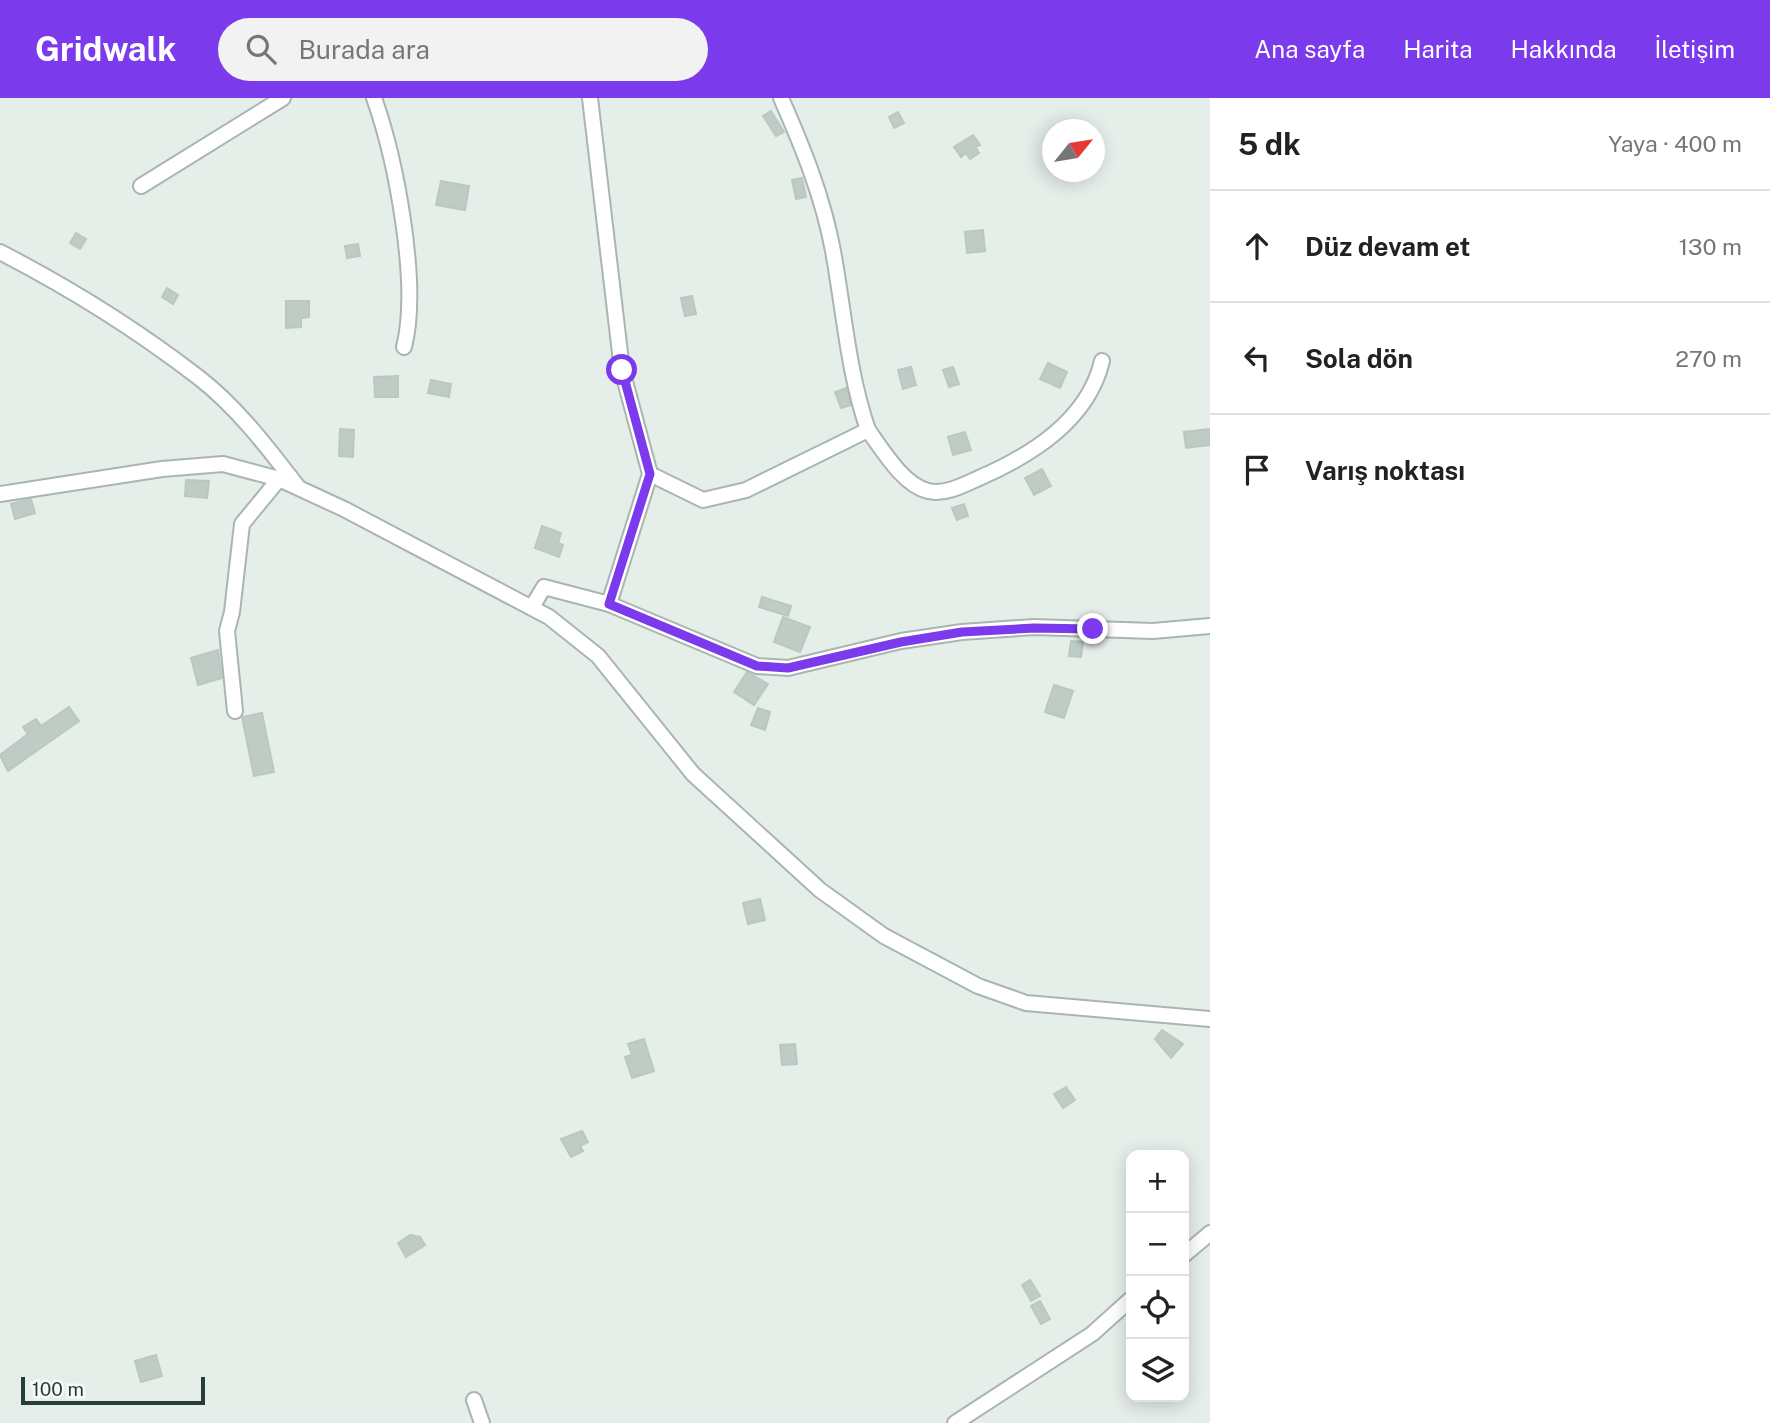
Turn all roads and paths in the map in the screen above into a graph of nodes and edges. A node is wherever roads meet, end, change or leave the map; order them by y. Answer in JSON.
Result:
{"nodes":[{"id":1,"x":283,"y":98,"type":"edge"},
{"id":2,"x":374,"y":98,"type":"edge"},
{"id":3,"x":590,"y":98,"type":"edge"},
{"id":4,"x":781,"y":98,"type":"edge"},
{"id":5,"x":141,"y":186,"type":"dead end"},
{"id":6,"x":0,"y":252,"type":"edge"},
{"id":7,"x":404,"y":347,"type":"dead end"},
{"id":8,"x":1102,"y":361,"type":"dead end"},
{"id":9,"x":868,"y":430,"type":"junction"},
{"id":10,"x":650,"y":474,"type":"junction"},
{"id":11,"x":279,"y":480,"type":"junction"},
{"id":12,"x":299,"y":489,"type":"junction"},
{"id":13,"x":0,"y":494,"type":"edge"},
{"id":14,"x":609,"y":604,"type":"junction"},
{"id":15,"x":532,"y":607,"type":"junction"},
{"id":16,"x":1210,"y":626,"type":"edge"},
{"id":17,"x":234,"y":711,"type":"dead end"},
{"id":18,"x":1210,"y":1019,"type":"edge"},
{"id":19,"x":1210,"y":1233,"type":"edge"},
{"id":20,"x":1189,"y":1251,"type":"edge"},
{"id":21,"x":1126,"y":1303,"type":"edge"},
{"id":22,"x":474,"y":1400,"type":"dead end"},
{"id":23,"x":482,"y":1423,"type":"edge"},
{"id":24,"x":955,"y":1423,"type":"edge"}],
"edges":[{"from":1,"to":5,"type":"street"},
{"from":2,"to":7,"type":"street"},
{"from":3,"to":10,"type":"street"},
{"from":4,"to":9,"type":"street"},
{"from":6,"to":12,"type":"street"},
{"from":8,"to":9,"type":"street"},
{"from":9,"to":10,"type":"street"},
{"from":10,"to":14,"type":"street"},
{"from":11,"to":12,"type":"street"},
{"from":11,"to":13,"type":"street"},
{"from":11,"to":17,"type":"street"},
{"from":12,"to":15,"type":"street"},
{"from":14,"to":15,"type":"street"},
{"from":14,"to":16,"type":"street"},
{"from":15,"to":18,"type":"street"},
{"from":19,"to":20,"type":"street"},
{"from":21,"to":24,"type":"street"},
{"from":22,"to":23,"type":"street"}]}
